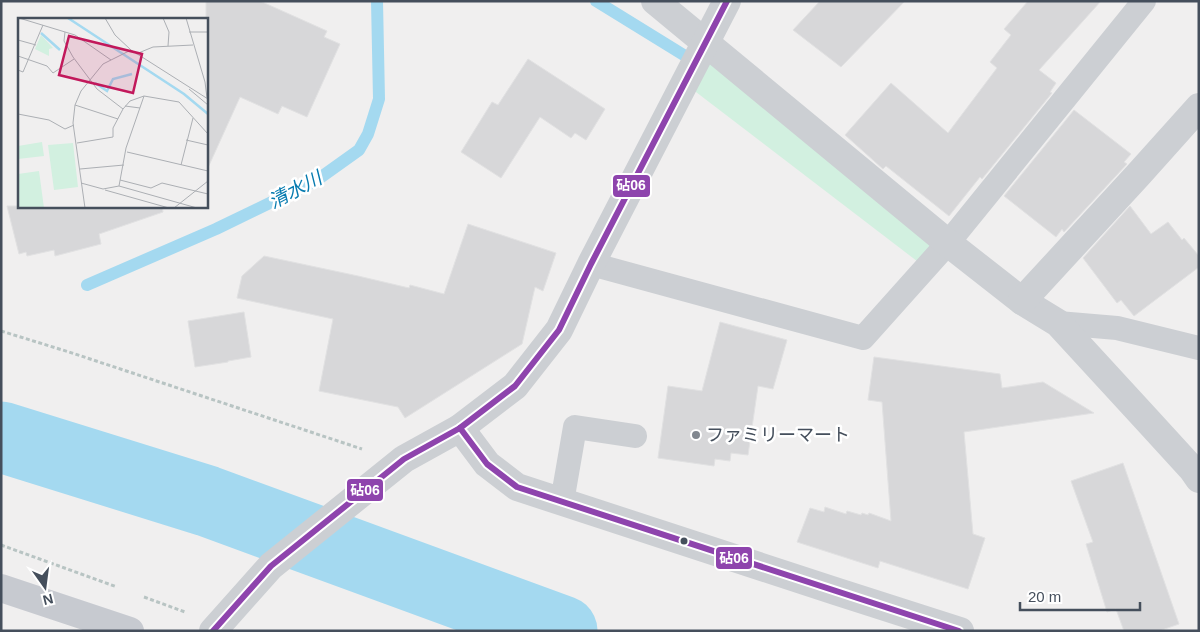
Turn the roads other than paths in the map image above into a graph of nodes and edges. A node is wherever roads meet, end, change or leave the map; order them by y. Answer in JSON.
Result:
{"nodes":[{"id":1,"x":655,"y":1,"type":"edge"},
{"id":2,"x":727,"y":1,"type":"edge"},
{"id":3,"x":1144,"y":1,"type":"edge"},
{"id":4,"x":705,"y":42,"type":"junction"},
{"id":5,"x":1199,"y":107,"type":"edge"},
{"id":6,"x":948,"y":243,"type":"junction"},
{"id":7,"x":591,"y":264,"type":"junction"},
{"id":8,"x":1022,"y":300,"type":"junction"},
{"id":9,"x":1058,"y":323,"type":"junction"},
{"id":10,"x":1199,"y":348,"type":"edge"},
{"id":11,"x":460,"y":428,"type":"junction"},
{"id":12,"x":635,"y":436,"type":"dead end"},
{"id":13,"x":1199,"y":479,"type":"edge"},
{"id":14,"x":562,"y":502,"type":"junction"},
{"id":15,"x":1,"y":588,"type":"edge"},
{"id":16,"x":92,"y":625,"type":"edge"},
{"id":17,"x":216,"y":628,"type":"edge"},
{"id":18,"x":130,"y":631,"type":"edge"},
{"id":19,"x":960,"y":631,"type":"edge"}],
"edges":[{"from":1,"to":4,"type":"street"},
{"from":2,"to":4,"type":"street"},
{"from":3,"to":6,"type":"lane"},
{"from":4,"to":6,"type":"street"},
{"from":4,"to":7,"type":"street"},
{"from":5,"to":8,"type":"street"},
{"from":6,"to":7,"type":"lane"},
{"from":6,"to":8,"type":"street"},
{"from":7,"to":11,"type":"street"},
{"from":8,"to":9,"type":"street"},
{"from":9,"to":10,"type":"lane"},
{"from":9,"to":13,"type":"street"},
{"from":11,"to":14,"type":"street"},
{"from":11,"to":17,"type":"street"},
{"from":12,"to":14,"type":"lane"},
{"from":14,"to":19,"type":"street"},
{"from":15,"to":16,"type":"main road"},
{"from":16,"to":18,"type":"main road"}]}
